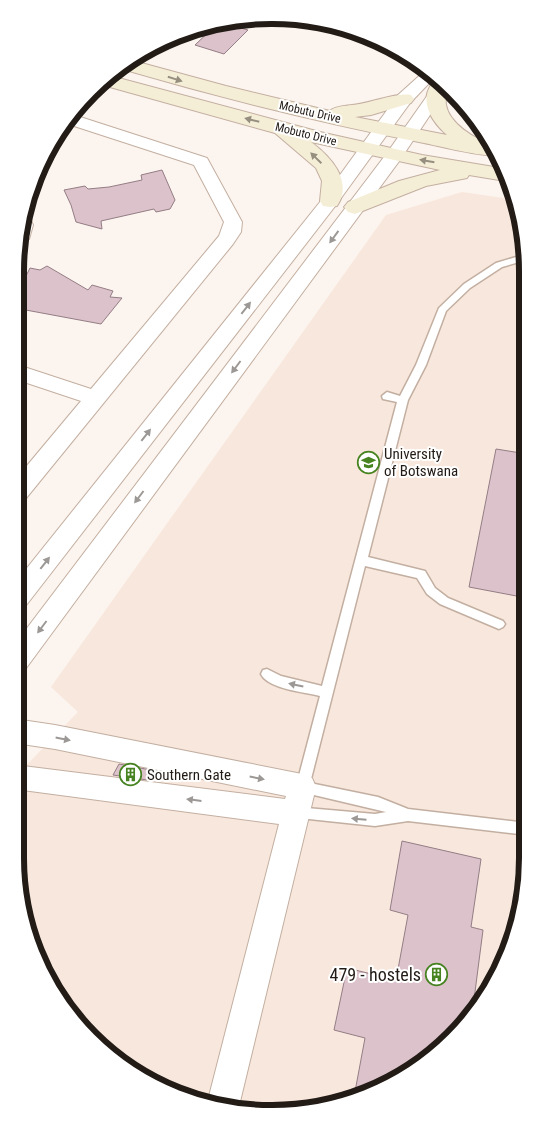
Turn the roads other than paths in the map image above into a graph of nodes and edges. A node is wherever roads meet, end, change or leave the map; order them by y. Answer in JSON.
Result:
{"nodes":[{"id":1,"x":133,"y":67,"type":"edge"},
{"id":2,"x":112,"y":82,"type":"edge"},
{"id":3,"x":433,"y":83,"type":"edge"},
{"id":4,"x":435,"y":85,"type":"edge"},
{"id":5,"x":437,"y":87,"type":"edge"},
{"id":6,"x":404,"y":100,"type":"junction"},
{"id":7,"x":302,"y":110,"type":"junction"},
{"id":8,"x":75,"y":120,"type":"edge"},
{"id":9,"x":275,"y":126,"type":"junction"},
{"id":10,"x":382,"y":129,"type":"junction"},
{"id":11,"x":409,"y":134,"type":"junction"},
{"id":12,"x":476,"y":146,"type":"junction"},
{"id":13,"x":486,"y":148,"type":"edge"},
{"id":14,"x":369,"y":150,"type":"junction"},
{"id":15,"x":394,"y":156,"type":"junction"},
{"id":16,"x":484,"y":172,"type":"junction"},
{"id":17,"x":499,"y":174,"type":"edge"},
{"id":18,"x":330,"y":201,"type":"junction"},
{"id":19,"x":355,"y":207,"type":"junction"},
{"id":20,"x":519,"y":259,"type":"edge"},
{"id":21,"x":24,"y":374,"type":"edge"},
{"id":22,"x":387,"y":396,"type":"dead end"},
{"id":23,"x":94,"y":398,"type":"junction"},
{"id":24,"x":402,"y":400,"type":"junction"},
{"id":25,"x":24,"y":485,"type":"edge"},
{"id":26,"x":360,"y":560,"type":"junction"},
{"id":27,"x":24,"y":590,"type":"edge"},
{"id":28,"x":499,"y":624,"type":"dead end"},
{"id":29,"x":24,"y":651,"type":"edge"},
{"id":30,"x":267,"y":674,"type":"dead end"},
{"id":31,"x":327,"y":692,"type":"junction"},
{"id":32,"x":24,"y":732,"type":"edge"},
{"id":33,"x":24,"y":778,"type":"edge"},
{"id":34,"x":298,"y":800,"type":"junction"},
{"id":35,"x":408,"y":815,"type":"junction"},
{"id":36,"x":519,"y":828,"type":"edge"},
{"id":37,"x":224,"y":1100,"type":"edge"}],
"edges":[{"from":1,"to":7,"type":"main road","name":"Mobutu Drive","one_way":true},
{"from":9,"to":2,"type":"main road","name":"Mobuto Drive","one_way":true},
{"from":3,"to":6,"type":"street"},
{"from":4,"to":11,"type":"street"},
{"from":5,"to":12,"type":"main road"},
{"from":6,"to":7,"type":"main road"},
{"from":6,"to":10,"type":"street"},
{"from":7,"to":10,"type":"main road","name":"Mobutu Drive"},
{"from":8,"to":23,"type":"street"},
{"from":9,"to":14,"type":"main road","name":"Mobuto Drive"},
{"from":18,"to":9,"type":"main road","one_way":true},
{"from":10,"to":11,"type":"main road","name":"Mobutu Drive"},
{"from":10,"to":14,"type":"street"},
{"from":11,"to":12,"type":"main road","name":"Mobutu Drive"},
{"from":11,"to":15,"type":"street"},
{"from":12,"to":13,"type":"main road","name":"Mobutu Drive"},
{"from":14,"to":15,"type":"main road","name":"Mobuto Drive"},
{"from":14,"to":18,"type":"street"},
{"from":16,"to":15,"type":"main road","name":"Mobuto Drive","one_way":true},
{"from":15,"to":19,"type":"street"},
{"from":16,"to":17,"type":"main road","name":"Mobuto Drive"},
{"from":16,"to":19,"type":"main road"},
{"from":27,"to":18,"type":"street","one_way":true},
{"from":19,"to":29,"type":"street","one_way":true},
{"from":20,"to":24,"type":"lane"},
{"from":21,"to":23,"type":"street"},
{"from":22,"to":24,"type":"lane"},
{"from":23,"to":25,"type":"street"},
{"from":24,"to":26,"type":"lane"},
{"from":26,"to":28,"type":"lane"},
{"from":26,"to":31,"type":"lane"},
{"from":31,"to":30,"type":"lane","one_way":true},
{"from":31,"to":34,"type":"lane"},
{"from":32,"to":34,"type":"street","one_way":true},
{"from":34,"to":33,"type":"street","one_way":true},
{"from":34,"to":35,"type":"lane"},
{"from":35,"to":34,"type":"lane","one_way":true},
{"from":34,"to":37,"type":"street"},
{"from":35,"to":36,"type":"lane"}]}
